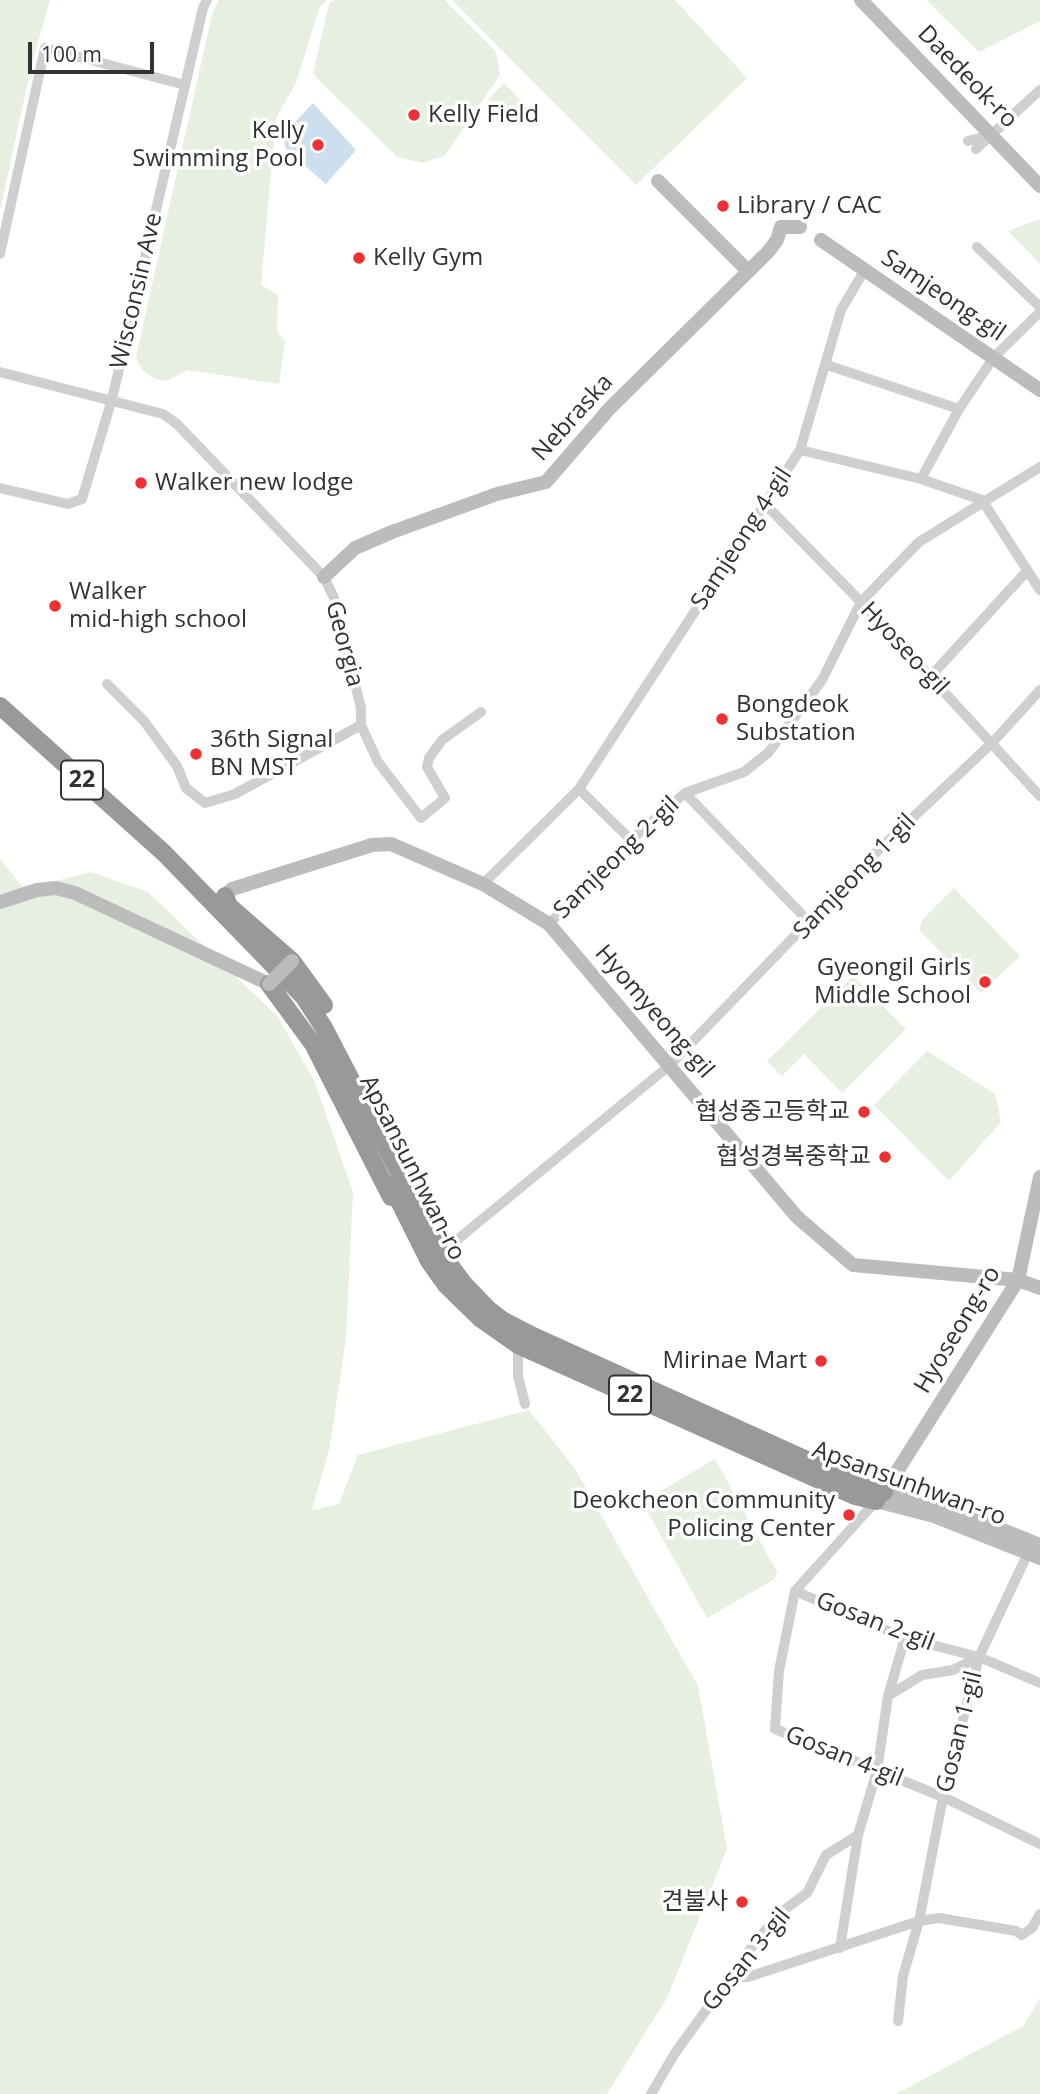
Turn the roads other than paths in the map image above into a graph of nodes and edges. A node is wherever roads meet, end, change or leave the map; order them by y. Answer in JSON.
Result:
{"nodes":[{"id":1,"x":207,"y":0,"type":"edge"},
{"id":2,"x":861,"y":0,"type":"edge"},
{"id":3,"x":185,"y":85,"type":"junction"},
{"id":4,"x":1040,"y":90,"type":"edge"},
{"id":5,"x":990,"y":135,"type":"junction"},
{"id":6,"x":972,"y":145,"type":"dead end"},
{"id":7,"x":658,"y":181,"type":"dead end"},
{"id":8,"x":1040,"y":186,"type":"edge"},
{"id":9,"x":800,"y":227,"type":"dead end"},
{"id":10,"x":821,"y":240,"type":"dead end"},
{"id":11,"x":976,"y":247,"type":"dead end"},
{"id":12,"x":0,"y":254,"type":"edge"},
{"id":13,"x":748,"y":271,"type":"junction"},
{"id":14,"x":864,"y":271,"type":"junction"},
{"id":15,"x":1040,"y":307,"type":"edge"},
{"id":16,"x":1040,"y":312,"type":"edge"},
{"id":17,"x":994,"y":358,"type":"junction"},
{"id":18,"x":827,"y":365,"type":"junction"},
{"id":19,"x":0,"y":372,"type":"edge"},
{"id":20,"x":1040,"y":390,"type":"edge"},
{"id":21,"x":112,"y":399,"type":"junction"},
{"id":22,"x":959,"y":409,"type":"junction"},
{"id":23,"x":800,"y":450,"type":"junction"},
{"id":24,"x":1040,"y":467,"type":"edge"},
{"id":25,"x":921,"y":479,"type":"junction"},
{"id":26,"x":0,"y":488,"type":"edge"},
{"id":27,"x":982,"y":500,"type":"junction"},
{"id":28,"x":765,"y":504,"type":"junction"},
{"id":29,"x":1027,"y":571,"type":"junction"},
{"id":30,"x":324,"y":577,"type":"junction"},
{"id":31,"x":1040,"y":590,"type":"edge"},
{"id":32,"x":861,"y":602,"type":"junction"},
{"id":33,"x":930,"y":677,"type":"junction"},
{"id":34,"x":107,"y":684,"type":"dead end"},
{"id":35,"x":1040,"y":690,"type":"edge"},
{"id":36,"x":0,"y":706,"type":"edge"},
{"id":37,"x":481,"y":712,"type":"dead end"},
{"id":38,"x":0,"y":720,"type":"edge"},
{"id":39,"x":361,"y":725,"type":"junction"},
{"id":40,"x":992,"y":743,"type":"junction"},
{"id":41,"x":579,"y":789,"type":"junction"},
{"id":42,"x":685,"y":793,"type":"junction"},
{"id":43,"x":1040,"y":796,"type":"edge"},
{"id":44,"x":631,"y":840,"type":"junction"},
{"id":45,"x":160,"y":856,"type":"junction"},
{"id":46,"x":483,"y":884,"type":"junction"},
{"id":47,"x":225,"y":896,"type":"joint"},
{"id":48,"x":0,"y":902,"type":"edge"},
{"id":49,"x":810,"y":923,"type":"junction"},
{"id":50,"x":549,"y":924,"type":"junction"},
{"id":51,"x":292,"y":961,"type":"junction"},
{"id":52,"x":269,"y":984,"type":"junction"},
{"id":53,"x":670,"y":1065,"type":"junction"},
{"id":54,"x":1040,"y":1177,"type":"edge"},
{"id":55,"x":425,"y":1239,"type":"junction"},
{"id":56,"x":441,"y":1253,"type":"junction"},
{"id":57,"x":1018,"y":1280,"type":"junction"},
{"id":58,"x":1040,"y":1289,"type":"edge"},
{"id":59,"x":519,"y":1345,"type":"junction"},
{"id":60,"x":525,"y":1404,"type":"dead end"},
{"id":61,"x":880,"y":1497,"type":"junction"},
{"id":62,"x":1036,"y":1552,"type":"edge"},
{"id":63,"x":795,"y":1591,"type":"junction"},
{"id":64,"x":905,"y":1638,"type":"junction"},
{"id":65,"x":978,"y":1657,"type":"junction"},
{"id":66,"x":1040,"y":1683,"type":"edge"},
{"id":67,"x":888,"y":1696,"type":"junction"},
{"id":68,"x":877,"y":1772,"type":"junction"},
{"id":69,"x":943,"y":1797,"type":"junction"},
{"id":70,"x":858,"y":1835,"type":"junction"},
{"id":71,"x":1040,"y":1844,"type":"edge"},
{"id":72,"x":1040,"y":1914,"type":"edge"},
{"id":73,"x":919,"y":1921,"type":"junction"},
{"id":74,"x":840,"y":1948,"type":"junction"},
{"id":75,"x":728,"y":1978,"type":"junction"},
{"id":76,"x":898,"y":2021,"type":"dead end"},
{"id":77,"x":651,"y":2094,"type":"edge"}],
"edges":[{"from":1,"to":3,"type":"street","name":"Wisconsin Ave"},
{"from":2,"to":5,"type":"street","name":"Daedeok-ro"},
{"from":3,"to":12,"type":"street"},
{"from":3,"to":21,"type":"street","name":"Wisconsin Ave"},
{"from":4,"to":5,"type":"street"},
{"from":5,"to":6,"type":"street"},
{"from":5,"to":8,"type":"street","name":"Daedeok-ro"},
{"from":7,"to":13,"type":"street"},
{"from":9,"to":13,"type":"street","name":"Nebraska"},
{"from":10,"to":14,"type":"street","name":"Samjeong-gil"},
{"from":11,"to":15,"type":"street"},
{"from":13,"to":30,"type":"street","name":"Nebraska"},
{"from":14,"to":17,"type":"street","name":"Samjeong-gil"},
{"from":14,"to":18,"type":"street","name":"Samjeong 4-gil"},
{"from":16,"to":17,"type":"street"},
{"from":17,"to":20,"type":"street","name":"Samjeong-gil"},
{"from":17,"to":22,"type":"street"},
{"from":18,"to":22,"type":"street"},
{"from":18,"to":23,"type":"street","name":"Samjeong 4-gil"},
{"from":19,"to":21,"type":"street","name":"Georgia"},
{"from":21,"to":26,"type":"street","name":"Wisconsin Ave"},
{"from":21,"to":30,"type":"street","name":"Georgia"},
{"from":22,"to":25,"type":"street"},
{"from":23,"to":25,"type":"street"},
{"from":23,"to":28,"type":"street","name":"Samjeong 4-gil"},
{"from":24,"to":27,"type":"street","name":"Samjeong 2-gil"},
{"from":25,"to":27,"type":"street"},
{"from":27,"to":29,"type":"street"},
{"from":27,"to":32,"type":"street","name":"Samjeong 2-gil"},
{"from":28,"to":32,"type":"street","name":"Hyoseo-gil"},
{"from":28,"to":41,"type":"street","name":"Samjeong 4-gil"},
{"from":29,"to":31,"type":"street"},
{"from":29,"to":33,"type":"street"},
{"from":30,"to":39,"type":"street","name":"Georgia"},
{"from":32,"to":33,"type":"street","name":"Hyoseo-gil"},
{"from":32,"to":42,"type":"street","name":"Samjeong 2-gil"},
{"from":33,"to":40,"type":"street","name":"Hyoseo-gil"},
{"from":34,"to":39,"type":"street"},
{"from":35,"to":40,"type":"street","name":"Samjeong 1-gil"},
{"from":36,"to":45,"type":"highway","name":"Apsansunhwan-ro","number":"22"},
{"from":37,"to":39,"type":"street","name":"Georgia"},
{"from":38,"to":45,"type":"highway","name":"Apsansunhwan-ro","number":"22"},
{"from":40,"to":43,"type":"street","name":"Hyoseo-gil"},
{"from":40,"to":49,"type":"street","name":"Samjeong 1-gil"},
{"from":41,"to":44,"type":"street"},
{"from":41,"to":46,"type":"street","name":"Samjeong 4-gil"},
{"from":42,"to":44,"type":"street","name":"Samjeong 2-gil"},
{"from":42,"to":49,"type":"street","name":"Samjeong 2-gil"},
{"from":44,"to":50,"type":"street","name":"Samjeong 2-gil"},
{"from":45,"to":55,"type":"highway","name":"Apsansunhwan-ro","number":"22"},
{"from":46,"to":47,"type":"street","name":"Hyomyeong-gil"},
{"from":46,"to":50,"type":"street","name":"Hyomyeong-gil"},
{"from":47,"to":51,"type":"highway"},
{"from":48,"to":52,"type":"street"},
{"from":49,"to":53,"type":"street","name":"Samjeong 1-gil"},
{"from":50,"to":53,"type":"street","name":"Hyomyeong-gil"},
{"from":51,"to":52,"type":"street","bridge":true},
{"from":51,"to":55,"type":"highway"},
{"from":52,"to":55,"type":"highway"},
{"from":53,"to":56,"type":"street","name":"Samjeong 1-gil"},
{"from":53,"to":57,"type":"street","name":"Hyomyeong-gil"},
{"from":54,"to":57,"type":"street","name":"Hyoseong-ro"},
{"from":55,"to":56,"type":"highway","name":"Apsansunhwan-ro","number":"22"},
{"from":55,"to":59,"type":"highway","name":"Apsansunhwan-ro","number":"22"},
{"from":56,"to":61,"type":"highway","name":"Apsansunhwan-ro","number":"22"},
{"from":57,"to":58,"type":"street","name":"Hyomyeong-gil"},
{"from":57,"to":61,"type":"street","name":"Hyoseong-ro"},
{"from":59,"to":60,"type":"street"},
{"from":59,"to":61,"type":"highway","name":"Apsansunhwan-ro","number":"22"},
{"from":61,"to":62,"type":"street","name":"Apsansunhwan-ro","number":"22"},
{"from":61,"to":63,"type":"street","name":"Gosan 2-gil"},
{"from":62,"to":65,"type":"street","name":"Gosan 1-gil"},
{"from":63,"to":64,"type":"street","name":"Gosan 2-gil"},
{"from":63,"to":68,"type":"street","name":"Gosan 4-gil"},
{"from":64,"to":65,"type":"street","name":"Gosan 2-gil"},
{"from":64,"to":67,"type":"street"},
{"from":65,"to":66,"type":"street","name":"Gosan 2-gil"},
{"from":65,"to":67,"type":"street"},
{"from":65,"to":69,"type":"street","name":"Gosan 1-gil"},
{"from":67,"to":68,"type":"street"},
{"from":68,"to":69,"type":"street","name":"Gosan 4-gil"},
{"from":68,"to":70,"type":"street"},
{"from":69,"to":71,"type":"street","name":"Gosan 4-gil"},
{"from":69,"to":73,"type":"street","name":"Gosan 1-gil"},
{"from":70,"to":74,"type":"street"},
{"from":70,"to":75,"type":"street","name":"Gosan 3-gil"},
{"from":72,"to":73,"type":"street"},
{"from":73,"to":74,"type":"street"},
{"from":73,"to":76,"type":"street","name":"Gosan 1-gil"},
{"from":74,"to":75,"type":"street"},
{"from":75,"to":77,"type":"street","name":"Gosan 3-gil"}]}
